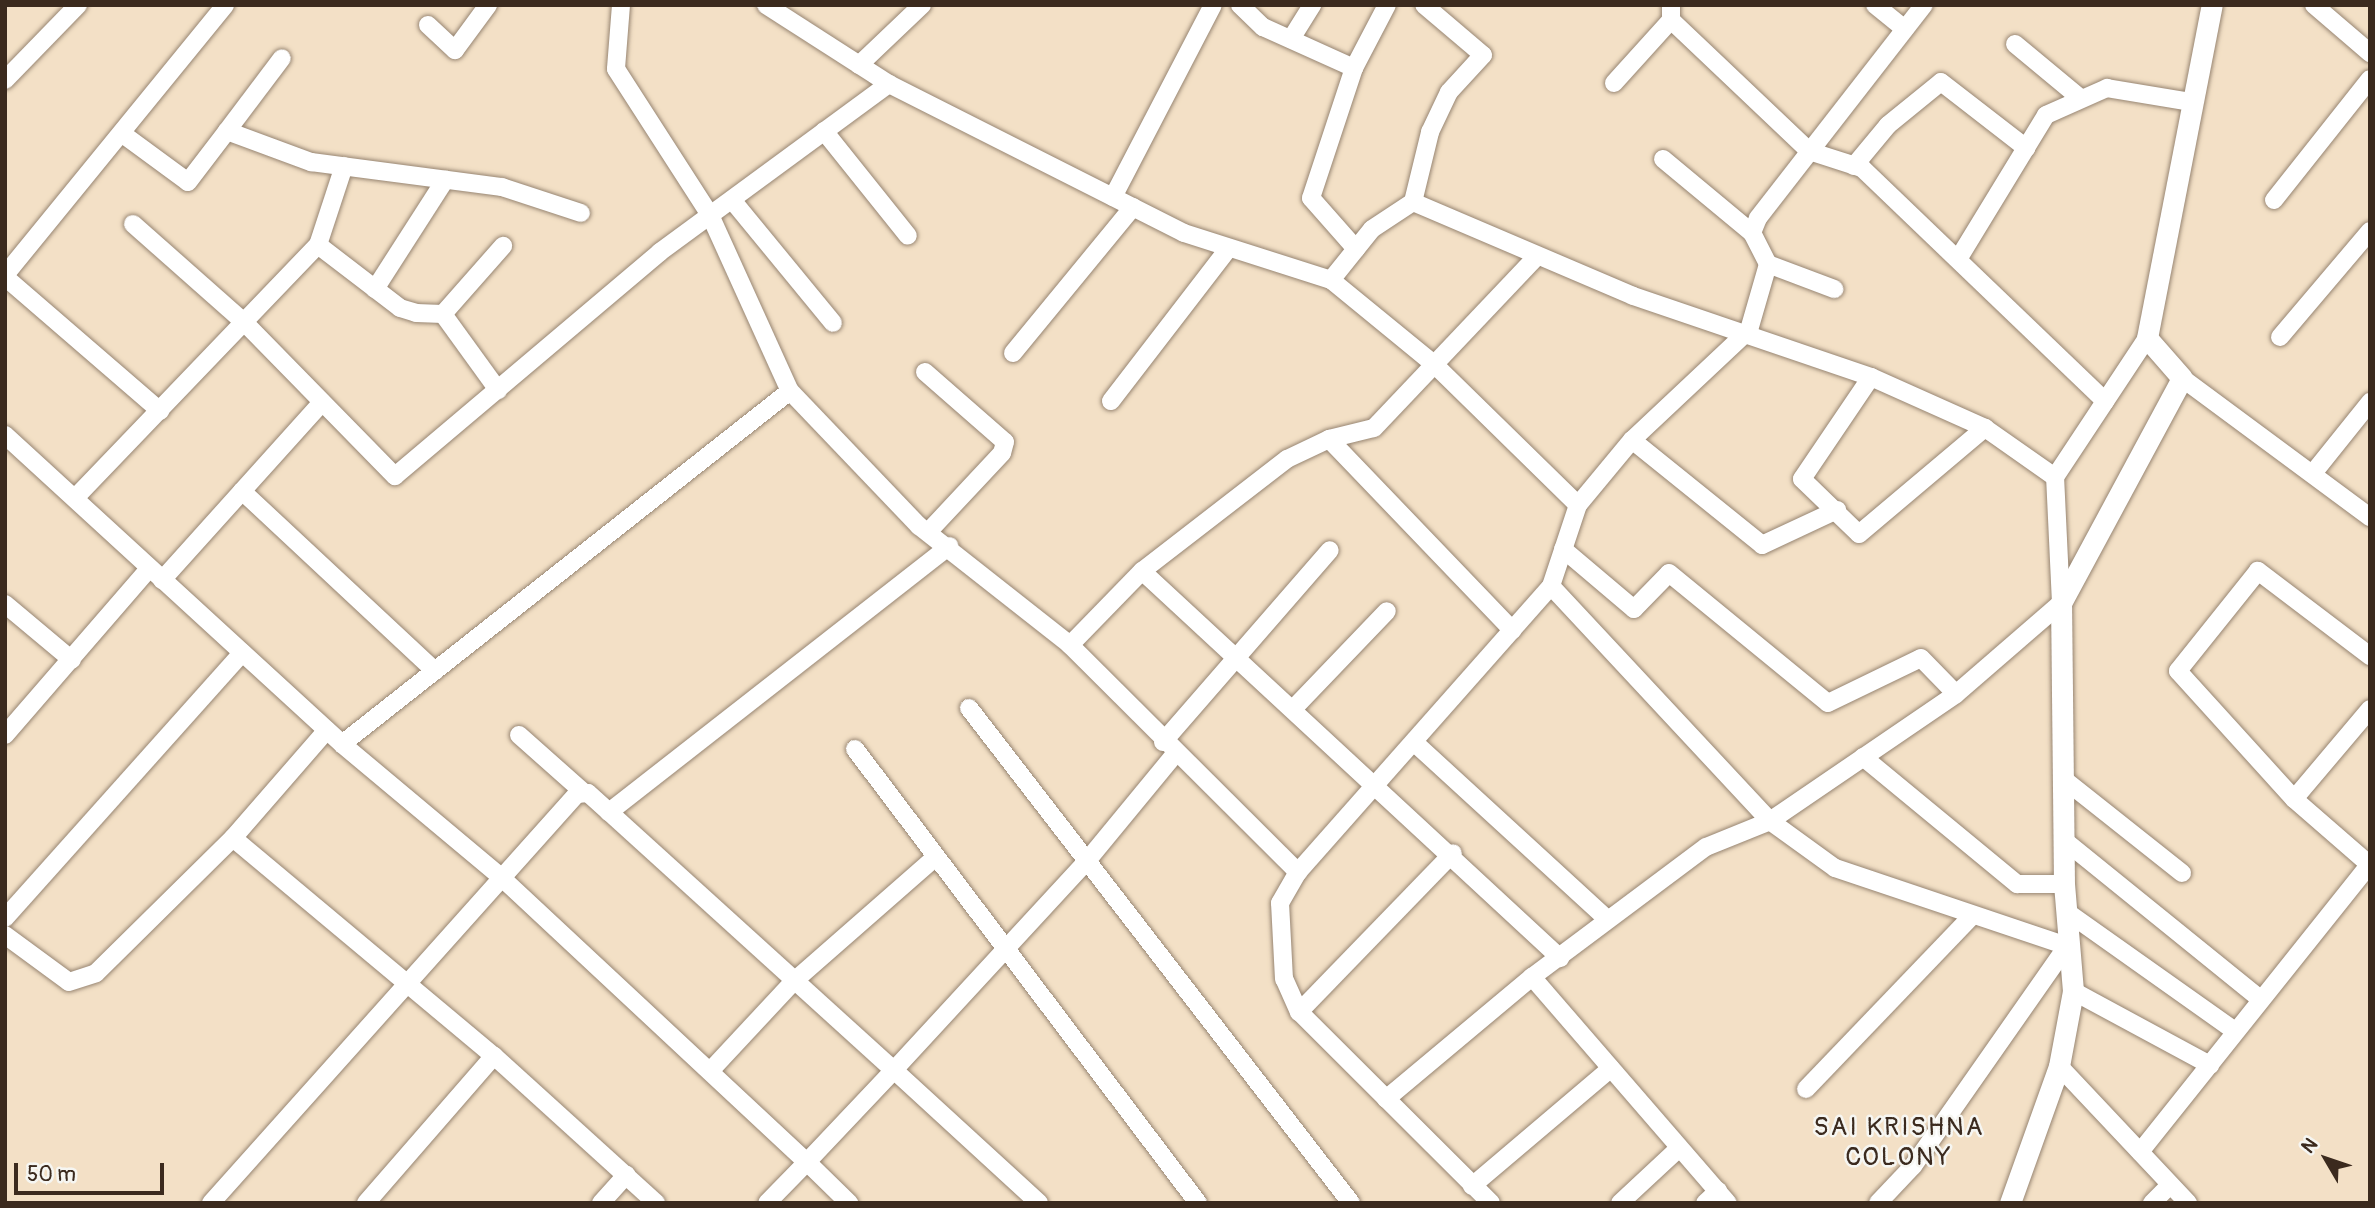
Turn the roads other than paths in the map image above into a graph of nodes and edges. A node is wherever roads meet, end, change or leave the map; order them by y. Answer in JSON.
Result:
{"nodes":[{"id":1,"x":78,"y":5,"type":"edge"},
{"id":2,"x":225,"y":5,"type":"edge"},
{"id":3,"x":488,"y":5,"type":"edge"},
{"id":4,"x":621,"y":5,"type":"edge"},
{"id":5,"x":766,"y":5,"type":"edge"},
{"id":6,"x":922,"y":5,"type":"edge"},
{"id":7,"x":1213,"y":5,"type":"edge"},
{"id":8,"x":1240,"y":5,"type":"edge"},
{"id":9,"x":1312,"y":5,"type":"edge"},
{"id":10,"x":1387,"y":5,"type":"edge"},
{"id":11,"x":1424,"y":5,"type":"edge"},
{"id":12,"x":1875,"y":5,"type":"edge"},
{"id":13,"x":1924,"y":5,"type":"edge"},
{"id":14,"x":2212,"y":5,"type":"edge"},
{"id":15,"x":2314,"y":5,"type":"edge"},
{"id":16,"x":1671,"y":13,"type":"edge"},
{"id":17,"x":428,"y":25,"type":"dead end"},
{"id":18,"x":1905,"y":29,"type":"junction"},
{"id":19,"x":1291,"y":39,"type":"junction"},
{"id":20,"x":2366,"y":42,"type":"edge"},
{"id":21,"x":2015,"y":44,"type":"dead end"},
{"id":22,"x":282,"y":58,"type":"dead end"},
{"id":23,"x":859,"y":65,"type":"junction"},
{"id":24,"x":1354,"y":68,"type":"junction"},
{"id":25,"x":2370,"y":79,"type":"edge"},
{"id":26,"x":5,"y":80,"type":"edge"},
{"id":27,"x":1614,"y":83,"type":"dead end"},
{"id":28,"x":889,"y":84,"type":"junction"},
{"id":29,"x":2080,"y":98,"type":"junction"},
{"id":30,"x":2192,"y":102,"type":"junction"},
{"id":31,"x":227,"y":131,"type":"junction"},
{"id":32,"x":824,"y":131,"type":"junction"},
{"id":33,"x":124,"y":135,"type":"junction"},
{"id":34,"x":2026,"y":148,"type":"junction"},
{"id":35,"x":1809,"y":151,"type":"junction"},
{"id":36,"x":1663,"y":159,"type":"dead end"},
{"id":37,"x":344,"y":166,"type":"junction"},
{"id":38,"x":1854,"y":166,"type":"junction"},
{"id":39,"x":445,"y":180,"type":"junction"},
{"id":40,"x":1113,"y":197,"type":"junction"},
{"id":41,"x":732,"y":200,"type":"junction"},
{"id":42,"x":2274,"y":200,"type":"dead end"},
{"id":43,"x":1413,"y":202,"type":"junction"},
{"id":44,"x":1133,"y":207,"type":"junction"},
{"id":45,"x":581,"y":213,"type":"dead end"},
{"id":46,"x":710,"y":215,"type":"junction"},
{"id":47,"x":133,"y":224,"type":"dead end"},
{"id":48,"x":2370,"y":231,"type":"edge"},
{"id":49,"x":1752,"y":233,"type":"junction"},
{"id":50,"x":908,"y":236,"type":"dead end"},
{"id":51,"x":318,"y":245,"type":"junction"},
{"id":52,"x":503,"y":246,"type":"dead end"},
{"id":53,"x":1229,"y":248,"type":"junction"},
{"id":54,"x":1356,"y":249,"type":"junction"},
{"id":55,"x":1537,"y":256,"type":"junction"},
{"id":56,"x":1960,"y":256,"type":"junction"},
{"id":57,"x":1768,"y":264,"type":"junction"},
{"id":58,"x":5,"y":276,"type":"edge"},
{"id":59,"x":1331,"y":280,"type":"junction"},
{"id":60,"x":375,"y":289,"type":"junction"},
{"id":61,"x":1834,"y":289,"type":"dead end"},
{"id":62,"x":443,"y":313,"type":"junction"},
{"id":63,"x":833,"y":323,"type":"dead end"},
{"id":64,"x":246,"y":324,"type":"junction"},
{"id":65,"x":1749,"y":330,"type":"junction"},
{"id":66,"x":2280,"y":337,"type":"dead end"},
{"id":67,"x":2147,"y":338,"type":"junction"},
{"id":68,"x":1013,"y":353,"type":"dead end"},
{"id":69,"x":1435,"y":365,"type":"junction"},
{"id":70,"x":925,"y":372,"type":"dead end"},
{"id":71,"x":1871,"y":377,"type":"junction"},
{"id":72,"x":2182,"y":378,"type":"junction"},
{"id":73,"x":498,"y":390,"type":"junction"},
{"id":74,"x":790,"y":391,"type":"junction"},
{"id":75,"x":1111,"y":401,"type":"dead end"},
{"id":76,"x":2105,"y":401,"type":"junction"},
{"id":77,"x":323,"y":402,"type":"junction"},
{"id":78,"x":2370,"y":402,"type":"edge"},
{"id":79,"x":160,"y":411,"type":"junction"},
{"id":80,"x":1985,"y":428,"type":"junction"},
{"id":81,"x":5,"y":435,"type":"edge"},
{"id":82,"x":1329,"y":439,"type":"junction"},
{"id":83,"x":1632,"y":440,"type":"junction"},
{"id":84,"x":2315,"y":472,"type":"junction"},
{"id":85,"x":2055,"y":477,"type":"junction"},
{"id":86,"x":242,"y":491,"type":"junction"},
{"id":87,"x":75,"y":498,"type":"junction"},
{"id":88,"x":1578,"y":505,"type":"junction"},
{"id":89,"x":1837,"y":510,"type":"junction"},
{"id":90,"x":2370,"y":517,"type":"edge"},
{"id":91,"x":928,"y":532,"type":"junction"},
{"id":92,"x":950,"y":546,"type":"junction"},
{"id":93,"x":1563,"y":549,"type":"junction"},
{"id":94,"x":1330,"y":550,"type":"dead end"},
{"id":95,"x":1142,"y":571,"type":"junction"},
{"id":96,"x":155,"y":574,"type":"junction"},
{"id":97,"x":1551,"y":586,"type":"junction"},
{"id":98,"x":2061,"y":603,"type":"junction"},
{"id":99,"x":5,"y":604,"type":"edge"},
{"id":100,"x":1387,"y":611,"type":"dead end"},
{"id":101,"x":1511,"y":630,"type":"junction"},
{"id":102,"x":1070,"y":645,"type":"junction"},
{"id":103,"x":242,"y":653,"type":"junction"},
{"id":104,"x":1238,"y":656,"type":"junction"},
{"id":105,"x":2370,"y":656,"type":"edge"},
{"id":106,"x":72,"y":660,"type":"junction"},
{"id":107,"x":435,"y":671,"type":"junction"},
{"id":108,"x":1956,"y":694,"type":"junction"},
{"id":109,"x":969,"y":708,"type":"dead end"},
{"id":110,"x":1294,"y":708,"type":"junction"},
{"id":111,"x":2370,"y":709,"type":"edge"},
{"id":112,"x":327,"y":730,"type":"junction"},
{"id":113,"x":5,"y":735,"type":"edge"},
{"id":114,"x":519,"y":735,"type":"dead end"},
{"id":115,"x":342,"y":744,"type":"junction"},
{"id":116,"x":1416,"y":744,"type":"junction"},
{"id":117,"x":1169,"y":748,"type":"junction"},
{"id":118,"x":855,"y":749,"type":"dead end"},
{"id":119,"x":1863,"y":757,"type":"junction"},
{"id":120,"x":2066,"y":781,"type":"junction"},
{"id":121,"x":1378,"y":784,"type":"junction"},
{"id":122,"x":582,"y":791,"type":"junction"},
{"id":123,"x":2294,"y":799,"type":"junction"},
{"id":124,"x":609,"y":812,"type":"junction"},
{"id":125,"x":1770,"y":821,"type":"junction"},
{"id":126,"x":233,"y":838,"type":"junction"},
{"id":127,"x":2065,"y":841,"type":"junction"},
{"id":128,"x":1453,"y":853,"type":"junction"},
{"id":129,"x":936,"y":857,"type":"junction"},
{"id":130,"x":1086,"y":862,"type":"junction"},
{"id":131,"x":2369,"y":865,"type":"edge"},
{"id":132,"x":1297,"y":872,"type":"junction"},
{"id":133,"x":2182,"y":873,"type":"dead end"},
{"id":134,"x":502,"y":878,"type":"junction"},
{"id":135,"x":2064,"y":884,"type":"junction"},
{"id":136,"x":2067,"y":912,"type":"junction"},
{"id":137,"x":1972,"y":916,"type":"junction"},
{"id":138,"x":5,"y":918,"type":"edge"},
{"id":139,"x":1608,"y":919,"type":"junction"},
{"id":140,"x":5,"y":935,"type":"edge"},
{"id":141,"x":2067,"y":946,"type":"junction"},
{"id":142,"x":1002,"y":950,"type":"junction"},
{"id":143,"x":1560,"y":958,"type":"junction"},
{"id":144,"x":1532,"y":977,"type":"junction"},
{"id":145,"x":793,"y":982,"type":"junction"},
{"id":146,"x":409,"y":986,"type":"junction"},
{"id":147,"x":2073,"y":992,"type":"junction"},
{"id":148,"x":2261,"y":1000,"type":"junction"},
{"id":149,"x":1299,"y":1012,"type":"junction"},
{"id":150,"x":2235,"y":1031,"type":"junction"},
{"id":151,"x":494,"y":1056,"type":"junction"},
{"id":152,"x":2210,"y":1065,"type":"junction"},
{"id":153,"x":2059,"y":1066,"type":"junction"},
{"id":154,"x":1611,"y":1068,"type":"junction"},
{"id":155,"x":711,"y":1070,"type":"junction"},
{"id":156,"x":894,"y":1070,"type":"junction"},
{"id":157,"x":1806,"y":1088,"type":"dead end"},
{"id":158,"x":1386,"y":1099,"type":"junction"},
{"id":159,"x":1677,"y":1150,"type":"junction"},
{"id":160,"x":2140,"y":1152,"type":"junction"},
{"id":161,"x":807,"y":1162,"type":"junction"},
{"id":162,"x":626,"y":1175,"type":"junction"},
{"id":163,"x":2170,"y":1185,"type":"junction"},
{"id":164,"x":1472,"y":1186,"type":"junction"},
{"id":165,"x":1717,"y":1199,"type":"edge"},
{"id":166,"x":2014,"y":1201,"type":"edge"},
{"id":167,"x":211,"y":1203,"type":"edge"},
{"id":168,"x":366,"y":1203,"type":"edge"},
{"id":169,"x":601,"y":1203,"type":"edge"},
{"id":170,"x":656,"y":1203,"type":"edge"},
{"id":171,"x":767,"y":1203,"type":"edge"},
{"id":172,"x":849,"y":1203,"type":"edge"},
{"id":173,"x":1039,"y":1203,"type":"edge"},
{"id":174,"x":1198,"y":1203,"type":"edge"},
{"id":175,"x":1351,"y":1203,"type":"edge"},
{"id":176,"x":1491,"y":1203,"type":"edge"},
{"id":177,"x":1620,"y":1203,"type":"edge"},
{"id":178,"x":1878,"y":1203,"type":"edge"},
{"id":179,"x":2152,"y":1203,"type":"edge"},
{"id":180,"x":2188,"y":1203,"type":"edge"}],
"edges":[{"from":1,"to":26,"type":"street"},
{"from":2,"to":33,"type":"street"},
{"from":3,"to":17,"type":"street"},
{"from":4,"to":46,"type":"street"},
{"from":5,"to":23,"type":"street"},
{"from":6,"to":23,"type":"street"},
{"from":7,"to":40,"type":"street"},
{"from":8,"to":19,"type":"street"},
{"from":9,"to":19,"type":"street"},
{"from":10,"to":24,"type":"street"},
{"from":11,"to":43,"type":"street"},
{"from":12,"to":18,"type":"street"},
{"from":13,"to":18,"type":"street"},
{"from":14,"to":30,"type":"street"},
{"from":15,"to":20,"type":"street"},
{"from":16,"to":27,"type":"street"},
{"from":16,"to":35,"type":"street"},
{"from":18,"to":35,"type":"street"},
{"from":19,"to":24,"type":"street"},
{"from":21,"to":29,"type":"street"},
{"from":22,"to":31,"type":"street"},
{"from":23,"to":28,"type":"street"},
{"from":24,"to":54,"type":"street"},
{"from":25,"to":42,"type":"street"},
{"from":28,"to":32,"type":"street"},
{"from":28,"to":40,"type":"street"},
{"from":29,"to":30,"type":"street"},
{"from":29,"to":34,"type":"street"},
{"from":30,"to":67,"type":"street"},
{"from":31,"to":33,"type":"street"},
{"from":31,"to":37,"type":"street"},
{"from":32,"to":41,"type":"street"},
{"from":32,"to":50,"type":"street"},
{"from":33,"to":58,"type":"street"},
{"from":34,"to":38,"type":"street"},
{"from":34,"to":56,"type":"street"},
{"from":35,"to":38,"type":"street"},
{"from":35,"to":49,"type":"street"},
{"from":36,"to":49,"type":"street"},
{"from":37,"to":39,"type":"street"},
{"from":37,"to":51,"type":"street"},
{"from":38,"to":56,"type":"street"},
{"from":39,"to":45,"type":"street"},
{"from":39,"to":60,"type":"street"},
{"from":40,"to":44,"type":"street"},
{"from":41,"to":46,"type":"street"},
{"from":41,"to":63,"type":"street"},
{"from":43,"to":54,"type":"street"},
{"from":43,"to":55,"type":"street"},
{"from":44,"to":53,"type":"street"},
{"from":44,"to":68,"type":"street"},
{"from":46,"to":73,"type":"street"},
{"from":46,"to":74,"type":"street"},
{"from":47,"to":64,"type":"street"},
{"from":48,"to":66,"type":"street"},
{"from":49,"to":57,"type":"street"},
{"from":51,"to":60,"type":"street"},
{"from":51,"to":64,"type":"street"},
{"from":52,"to":62,"type":"street"},
{"from":53,"to":59,"type":"street"},
{"from":53,"to":75,"type":"street"},
{"from":54,"to":59,"type":"street"},
{"from":55,"to":65,"type":"street"},
{"from":55,"to":69,"type":"street"},
{"from":56,"to":76,"type":"street"},
{"from":57,"to":61,"type":"street"},
{"from":57,"to":65,"type":"street"},
{"from":58,"to":79,"type":"street"},
{"from":59,"to":69,"type":"street"},
{"from":60,"to":62,"type":"street"},
{"from":62,"to":73,"type":"street"},
{"from":64,"to":77,"type":"street"},
{"from":64,"to":79,"type":"street"},
{"from":65,"to":71,"type":"street"},
{"from":65,"to":83,"type":"street"},
{"from":67,"to":72,"type":"street"},
{"from":67,"to":76,"type":"street"},
{"from":69,"to":82,"type":"street"},
{"from":69,"to":88,"type":"street"},
{"from":70,"to":91,"type":"street"},
{"from":71,"to":80,"type":"street"},
{"from":71,"to":89,"type":"street"},
{"from":72,"to":84,"type":"street"},
{"from":72,"to":98,"type":"street"},
{"from":73,"to":77,"type":"street"},
{"from":74,"to":91,"type":"street"},
{"from":74,"to":107,"type":"street"},
{"from":76,"to":85,"type":"street"},
{"from":77,"to":86,"type":"street"},
{"from":78,"to":84,"type":"street"},
{"from":79,"to":87,"type":"street"},
{"from":80,"to":85,"type":"street"},
{"from":80,"to":89,"type":"street"},
{"from":81,"to":87,"type":"street"},
{"from":82,"to":95,"type":"street"},
{"from":82,"to":101,"type":"street"},
{"from":83,"to":88,"type":"street"},
{"from":83,"to":89,"type":"street"},
{"from":84,"to":90,"type":"street"},
{"from":85,"to":98,"type":"street"},
{"from":86,"to":96,"type":"street"},
{"from":86,"to":107,"type":"street"},
{"from":87,"to":96,"type":"street"},
{"from":88,"to":93,"type":"street"},
{"from":91,"to":92,"type":"street"},
{"from":92,"to":102,"type":"street"},
{"from":92,"to":124,"type":"street"},
{"from":93,"to":97,"type":"street"},
{"from":93,"to":108,"type":"street"},
{"from":94,"to":104,"type":"street"},
{"from":95,"to":102,"type":"street"},
{"from":95,"to":104,"type":"street"},
{"from":96,"to":103,"type":"street"},
{"from":96,"to":106,"type":"street"},
{"from":97,"to":101,"type":"street"},
{"from":97,"to":125,"type":"street"},
{"from":98,"to":108,"type":"street"},
{"from":98,"to":120,"type":"street"},
{"from":99,"to":106,"type":"street"},
{"from":100,"to":110,"type":"street"},
{"from":101,"to":116,"type":"street"},
{"from":102,"to":117,"type":"street"},
{"from":103,"to":112,"type":"street"},
{"from":103,"to":138,"type":"street"},
{"from":104,"to":110,"type":"street"},
{"from":104,"to":117,"type":"street"},
{"from":105,"to":123,"type":"street"},
{"from":106,"to":113,"type":"street"},
{"from":107,"to":115,"type":"street"},
{"from":108,"to":119,"type":"street"},
{"from":109,"to":130,"type":"street"},
{"from":110,"to":121,"type":"street"},
{"from":111,"to":123,"type":"street"},
{"from":112,"to":115,"type":"street"},
{"from":112,"to":126,"type":"street"},
{"from":114,"to":122,"type":"street"},
{"from":115,"to":134,"type":"street"},
{"from":116,"to":121,"type":"street"},
{"from":116,"to":139,"type":"street"},
{"from":117,"to":130,"type":"street"},
{"from":117,"to":132,"type":"street"},
{"from":118,"to":129,"type":"street"},
{"from":119,"to":125,"type":"street"},
{"from":119,"to":135,"type":"street"},
{"from":120,"to":127,"type":"street"},
{"from":120,"to":133,"type":"street"},
{"from":121,"to":128,"type":"street"},
{"from":121,"to":132,"type":"street"},
{"from":122,"to":124,"type":"street"},
{"from":122,"to":134,"type":"street"},
{"from":123,"to":131,"type":"street"},
{"from":124,"to":145,"type":"street"},
{"from":125,"to":137,"type":"street"},
{"from":125,"to":139,"type":"street"},
{"from":126,"to":140,"type":"street"},
{"from":126,"to":146,"type":"street"},
{"from":127,"to":135,"type":"street"},
{"from":127,"to":148,"type":"street"},
{"from":128,"to":143,"type":"street"},
{"from":128,"to":149,"type":"street"},
{"from":129,"to":142,"type":"street"},
{"from":129,"to":145,"type":"street"},
{"from":130,"to":142,"type":"street"},
{"from":130,"to":175,"type":"street"},
{"from":131,"to":148,"type":"street"},
{"from":132,"to":149,"type":"street"},
{"from":134,"to":146,"type":"street"},
{"from":134,"to":155,"type":"street"},
{"from":135,"to":136,"type":"street"},
{"from":136,"to":141,"type":"street"},
{"from":136,"to":150,"type":"street"},
{"from":137,"to":141,"type":"street"},
{"from":137,"to":157,"type":"street"},
{"from":139,"to":143,"type":"street"},
{"from":141,"to":147,"type":"street"},
{"from":141,"to":178,"type":"street"},
{"from":142,"to":156,"type":"street"},
{"from":142,"to":174,"type":"street"},
{"from":143,"to":144,"type":"street"},
{"from":144,"to":154,"type":"street"},
{"from":144,"to":158,"type":"street"},
{"from":145,"to":155,"type":"street"},
{"from":145,"to":156,"type":"street"},
{"from":146,"to":151,"type":"street"},
{"from":146,"to":167,"type":"street"},
{"from":147,"to":152,"type":"street"},
{"from":147,"to":153,"type":"street"},
{"from":148,"to":150,"type":"street"},
{"from":149,"to":158,"type":"street"},
{"from":150,"to":152,"type":"street"},
{"from":151,"to":162,"type":"street"},
{"from":151,"to":168,"type":"street"},
{"from":152,"to":160,"type":"street"},
{"from":153,"to":160,"type":"street"},
{"from":153,"to":166,"type":"street"},
{"from":154,"to":159,"type":"street"},
{"from":154,"to":164,"type":"street"},
{"from":155,"to":161,"type":"street"},
{"from":156,"to":161,"type":"street"},
{"from":156,"to":173,"type":"street"},
{"from":158,"to":164,"type":"street"},
{"from":159,"to":165,"type":"street"},
{"from":159,"to":177,"type":"street"},
{"from":160,"to":163,"type":"street"},
{"from":161,"to":171,"type":"street"},
{"from":161,"to":172,"type":"street"},
{"from":162,"to":169,"type":"street"},
{"from":162,"to":170,"type":"street"},
{"from":163,"to":179,"type":"street"},
{"from":163,"to":180,"type":"street"},
{"from":164,"to":176,"type":"street"}]}
